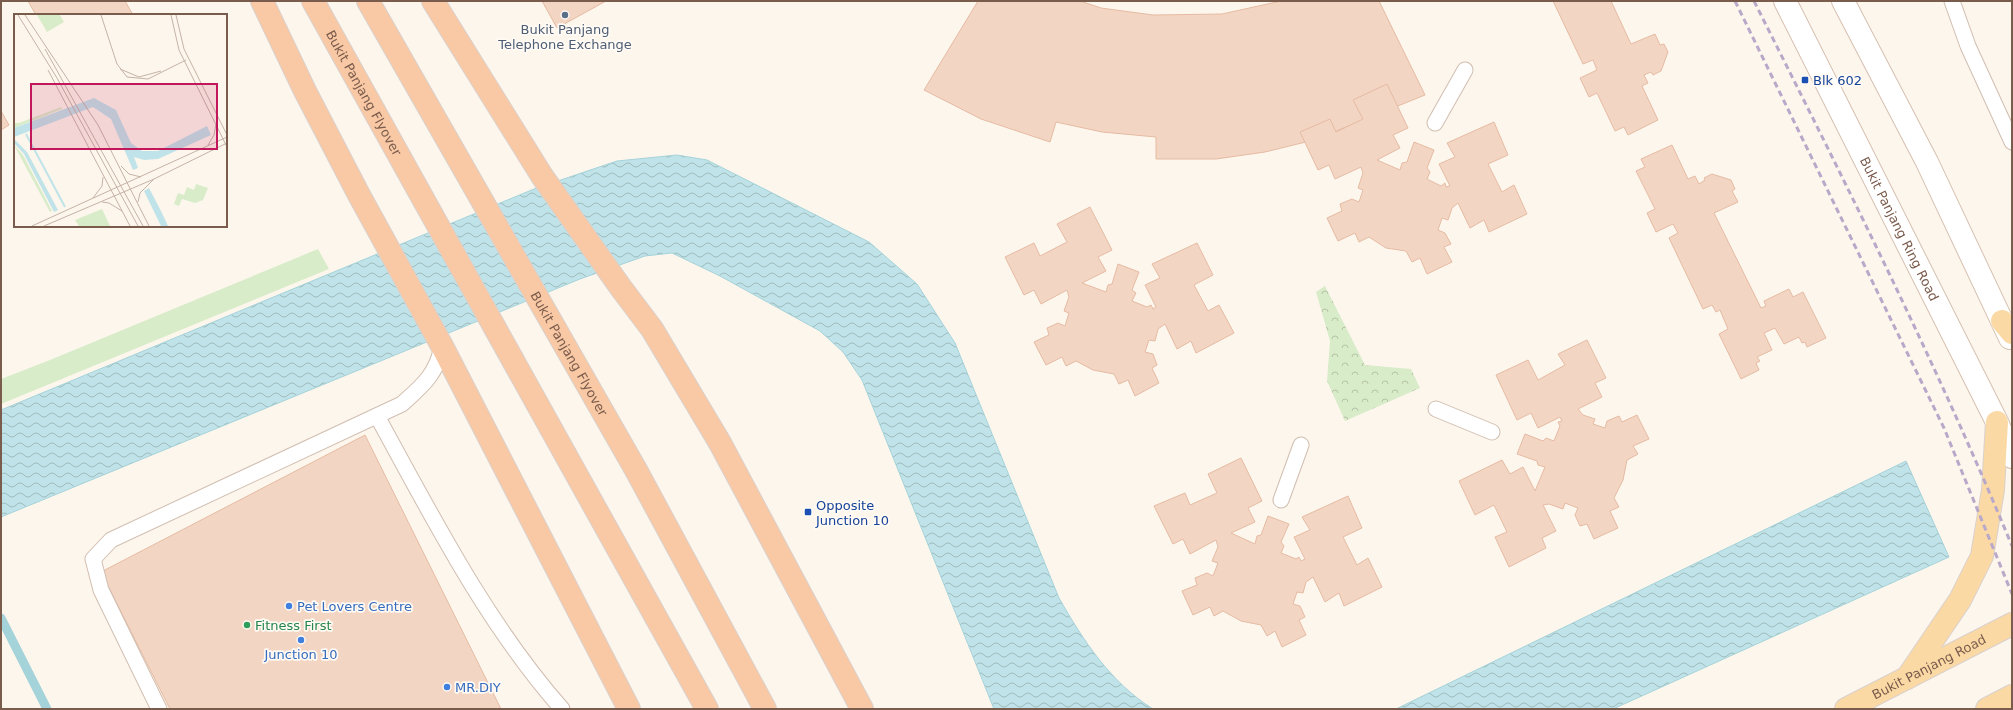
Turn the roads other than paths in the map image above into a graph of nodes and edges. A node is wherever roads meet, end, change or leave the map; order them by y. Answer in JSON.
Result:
{"nodes":[{"id":1,"x":262,"y":1,"type":"edge"},
{"id":2,"x":313,"y":1,"type":"edge"},
{"id":3,"x":368,"y":1,"type":"edge"},
{"id":4,"x":433,"y":1,"type":"edge"},
{"id":5,"x":1785,"y":1,"type":"edge"},
{"id":6,"x":1843,"y":1,"type":"edge"},
{"id":7,"x":1952,"y":1,"type":"edge"},
{"id":8,"x":1465,"y":70,"type":"dead end"},
{"id":9,"x":1435,"y":123,"type":"dead end"},
{"id":10,"x":2012,"y":142,"type":"edge"},
{"id":11,"x":2007,"y":327,"type":"edge"},
{"id":12,"x":2012,"y":341,"type":"edge"},
{"id":13,"x":441,"y":343,"type":"junction"},
{"id":14,"x":1436,"y":409,"type":"dead end"},
{"id":15,"x":377,"y":416,"type":"junction"},
{"id":16,"x":1997,"y":422,"type":"junction"},
{"id":17,"x":1492,"y":432,"type":"dead end"},
{"id":18,"x":1301,"y":445,"type":"dead end"},
{"id":19,"x":2012,"y":457,"type":"edge"},
{"id":20,"x":1281,"y":500,"type":"dead end"},
{"id":21,"x":2012,"y":624,"type":"edge"},
{"id":22,"x":1907,"y":678,"type":"junction"},
{"id":23,"x":2012,"y":696,"type":"edge"},
{"id":24,"x":159,"y":709,"type":"edge"},
{"id":25,"x":562,"y":709,"type":"edge"},
{"id":26,"x":629,"y":709,"type":"edge"},
{"id":27,"x":707,"y":709,"type":"edge"},
{"id":28,"x":765,"y":709,"type":"edge"},
{"id":29,"x":862,"y":709,"type":"edge"},
{"id":30,"x":1846,"y":709,"type":"edge"},
{"id":31,"x":1987,"y":709,"type":"edge"}],
"edges":[{"from":1,"to":13,"type":"highway"},
{"from":2,"to":27,"type":"highway","name":"Bukit Panjang Flyover"},
{"from":3,"to":28,"type":"highway","name":"Bukit Panjang Flyover"},
{"from":4,"to":29,"type":"highway"},
{"from":5,"to":16,"type":"main road","name":"Bukit Panjang Ring Road"},
{"from":6,"to":11,"type":"main road"},
{"from":7,"to":10,"type":"lane"},
{"from":8,"to":9,"type":"lane"},
{"from":11,"to":12,"type":"main road"},
{"from":13,"to":15,"type":"lane"},
{"from":13,"to":26,"type":"highway"},
{"from":14,"to":17,"type":"lane"},
{"from":15,"to":24,"type":"lane"},
{"from":15,"to":25,"type":"lane"},
{"from":16,"to":19,"type":"main road","name":"Bukit Panjang Ring Road"},
{"from":16,"to":22,"type":"main road"},
{"from":18,"to":20,"type":"lane"},
{"from":21,"to":22,"type":"main road","name":"Bukit Panjang Road"},
{"from":22,"to":30,"type":"main road","name":"Bukit Panjang Road"},
{"from":23,"to":31,"type":"main road"}]}
